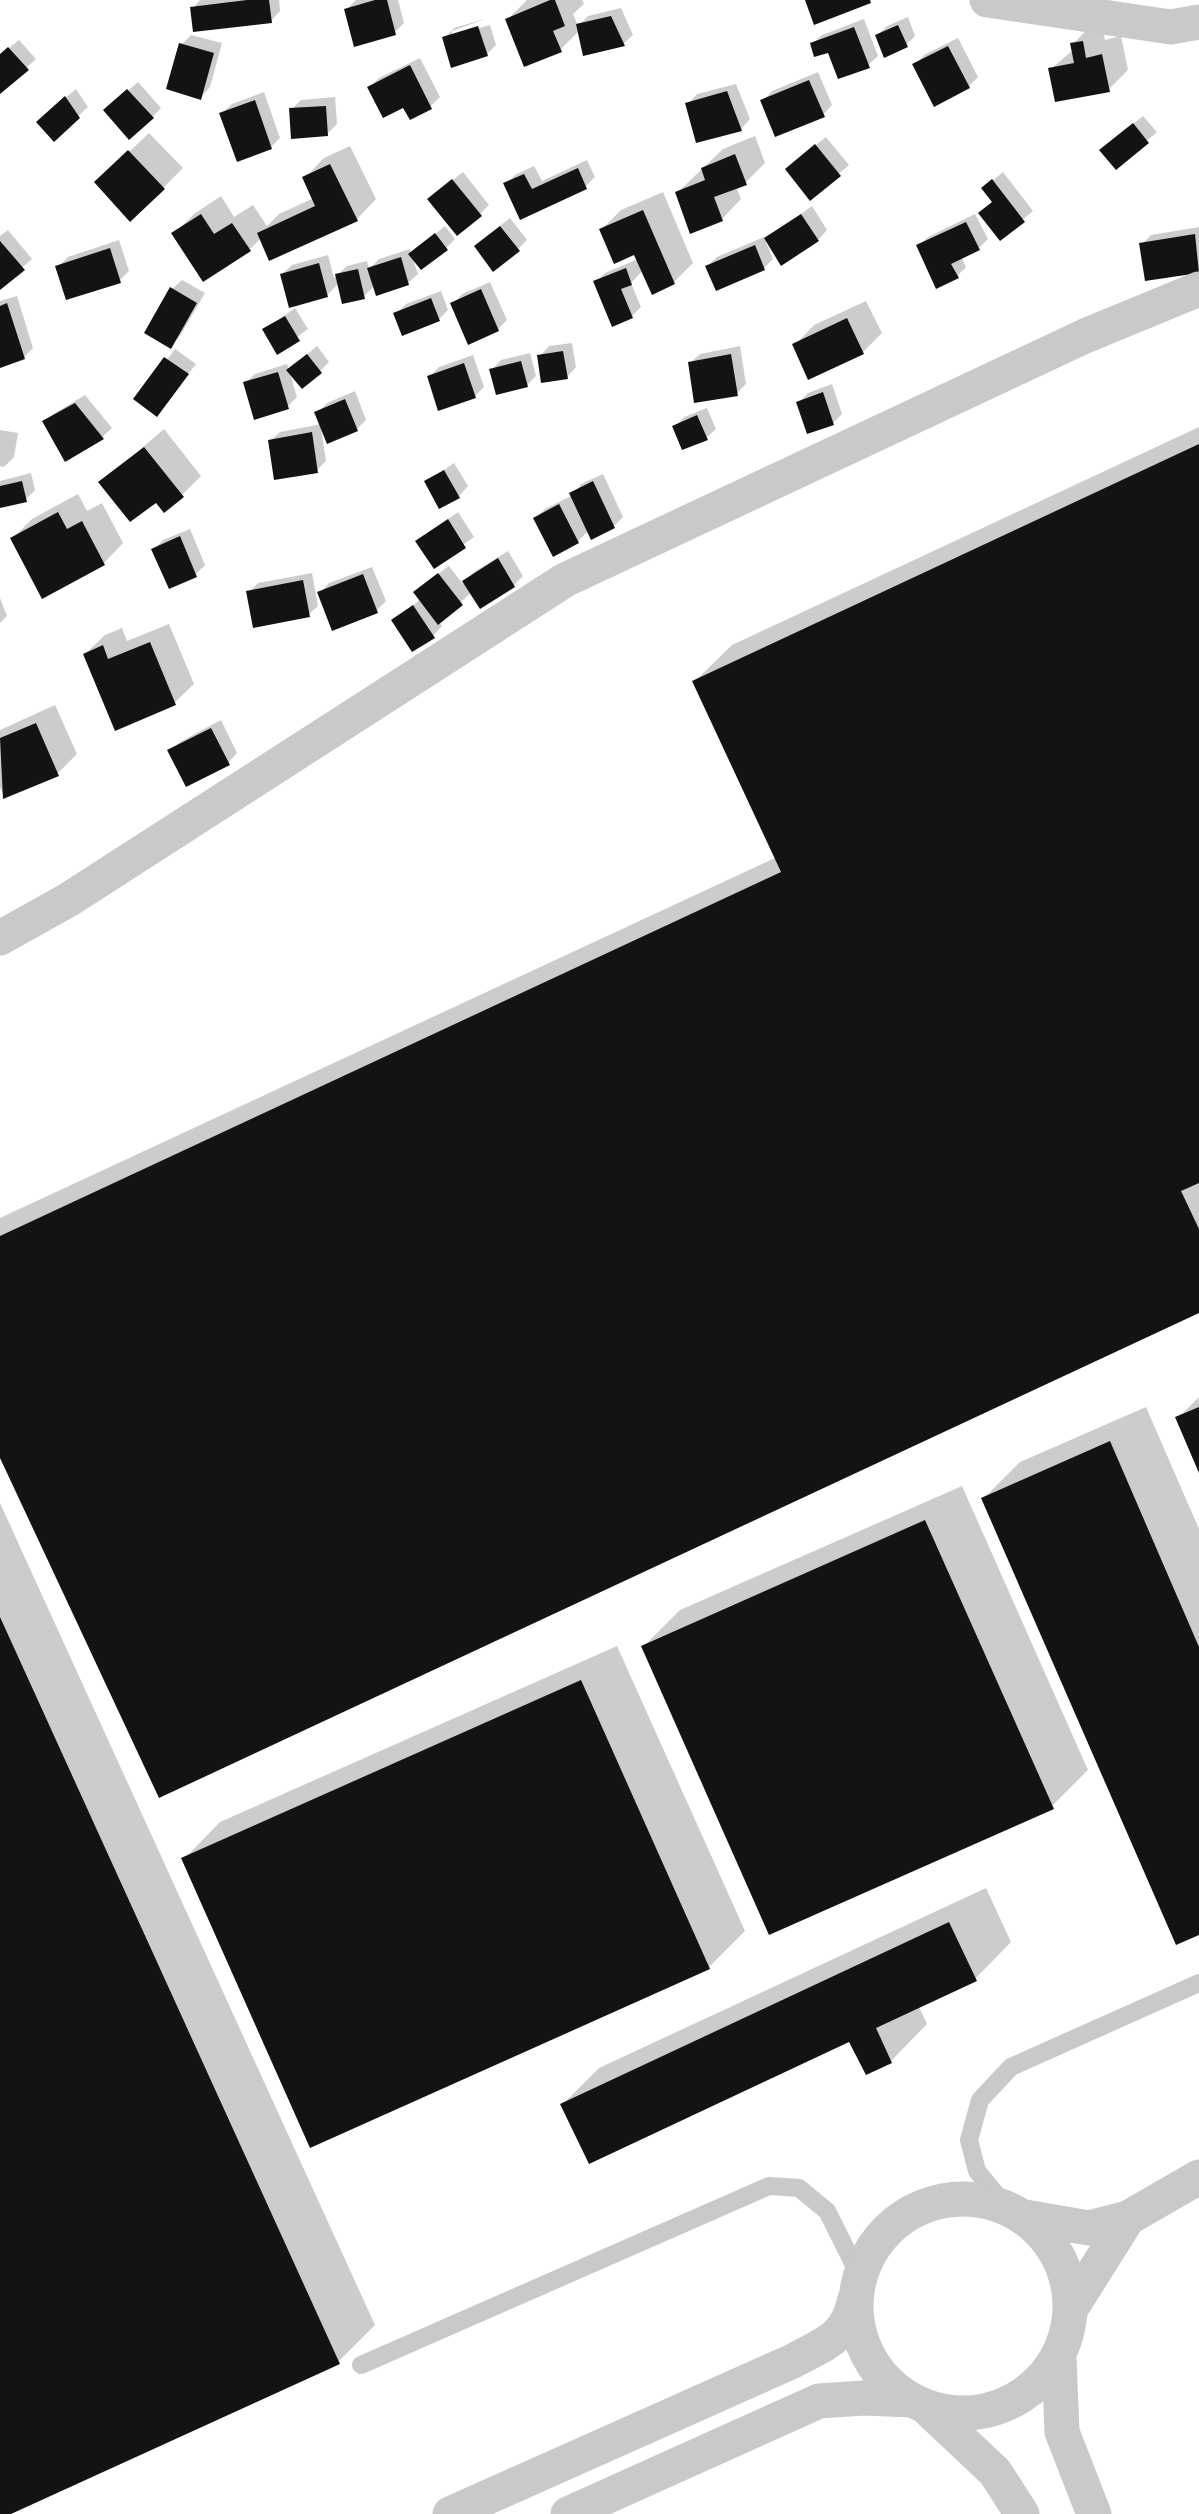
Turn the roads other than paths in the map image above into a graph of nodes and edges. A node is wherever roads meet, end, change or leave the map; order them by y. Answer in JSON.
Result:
{"nodes":[{"id":1,"x":987,"y":0,"type":"edge"},
{"id":2,"x":1199,"y":22,"type":"edge"},
{"id":3,"x":1199,"y":288,"type":"edge"},
{"id":4,"x":0,"y":938,"type":"edge"},
{"id":5,"x":1199,"y":1983,"type":"edge"},
{"id":6,"x":1199,"y":2177,"type":"edge"},
{"id":7,"x":1017,"y":2213,"type":"junction"},
{"id":8,"x":1128,"y":2218,"type":"junction"},
{"id":9,"x":858,"y":2288,"type":"junction"},
{"id":10,"x":1072,"y":2306,"type":"junction"},
{"id":11,"x":1059,"y":2356,"type":"junction"},
{"id":12,"x":361,"y":2365,"type":"dead end"},
{"id":13,"x":921,"y":2405,"type":"junction"},
{"id":14,"x":450,"y":2514,"type":"edge"},
{"id":15,"x":568,"y":2514,"type":"edge"},
{"id":16,"x":1022,"y":2514,"type":"edge"},
{"id":17,"x":1094,"y":2514,"type":"edge"}],
"edges":[{"from":1,"to":2,"type":"street"},
{"from":3,"to":4,"type":"street"},
{"from":5,"to":7,"type":"lane"},
{"from":6,"to":8,"type":"street"},
{"from":7,"to":8,"type":"street"},
{"from":7,"to":9,"type":"street"},
{"from":7,"to":10,"type":"street"},
{"from":8,"to":10,"type":"street"},
{"from":9,"to":12,"type":"lane"},
{"from":9,"to":13,"type":"street"},
{"from":9,"to":14,"type":"street"},
{"from":10,"to":11,"type":"street"},
{"from":11,"to":13,"type":"street"},
{"from":11,"to":17,"type":"street"},
{"from":13,"to":15,"type":"street"},
{"from":13,"to":16,"type":"street"}]}
